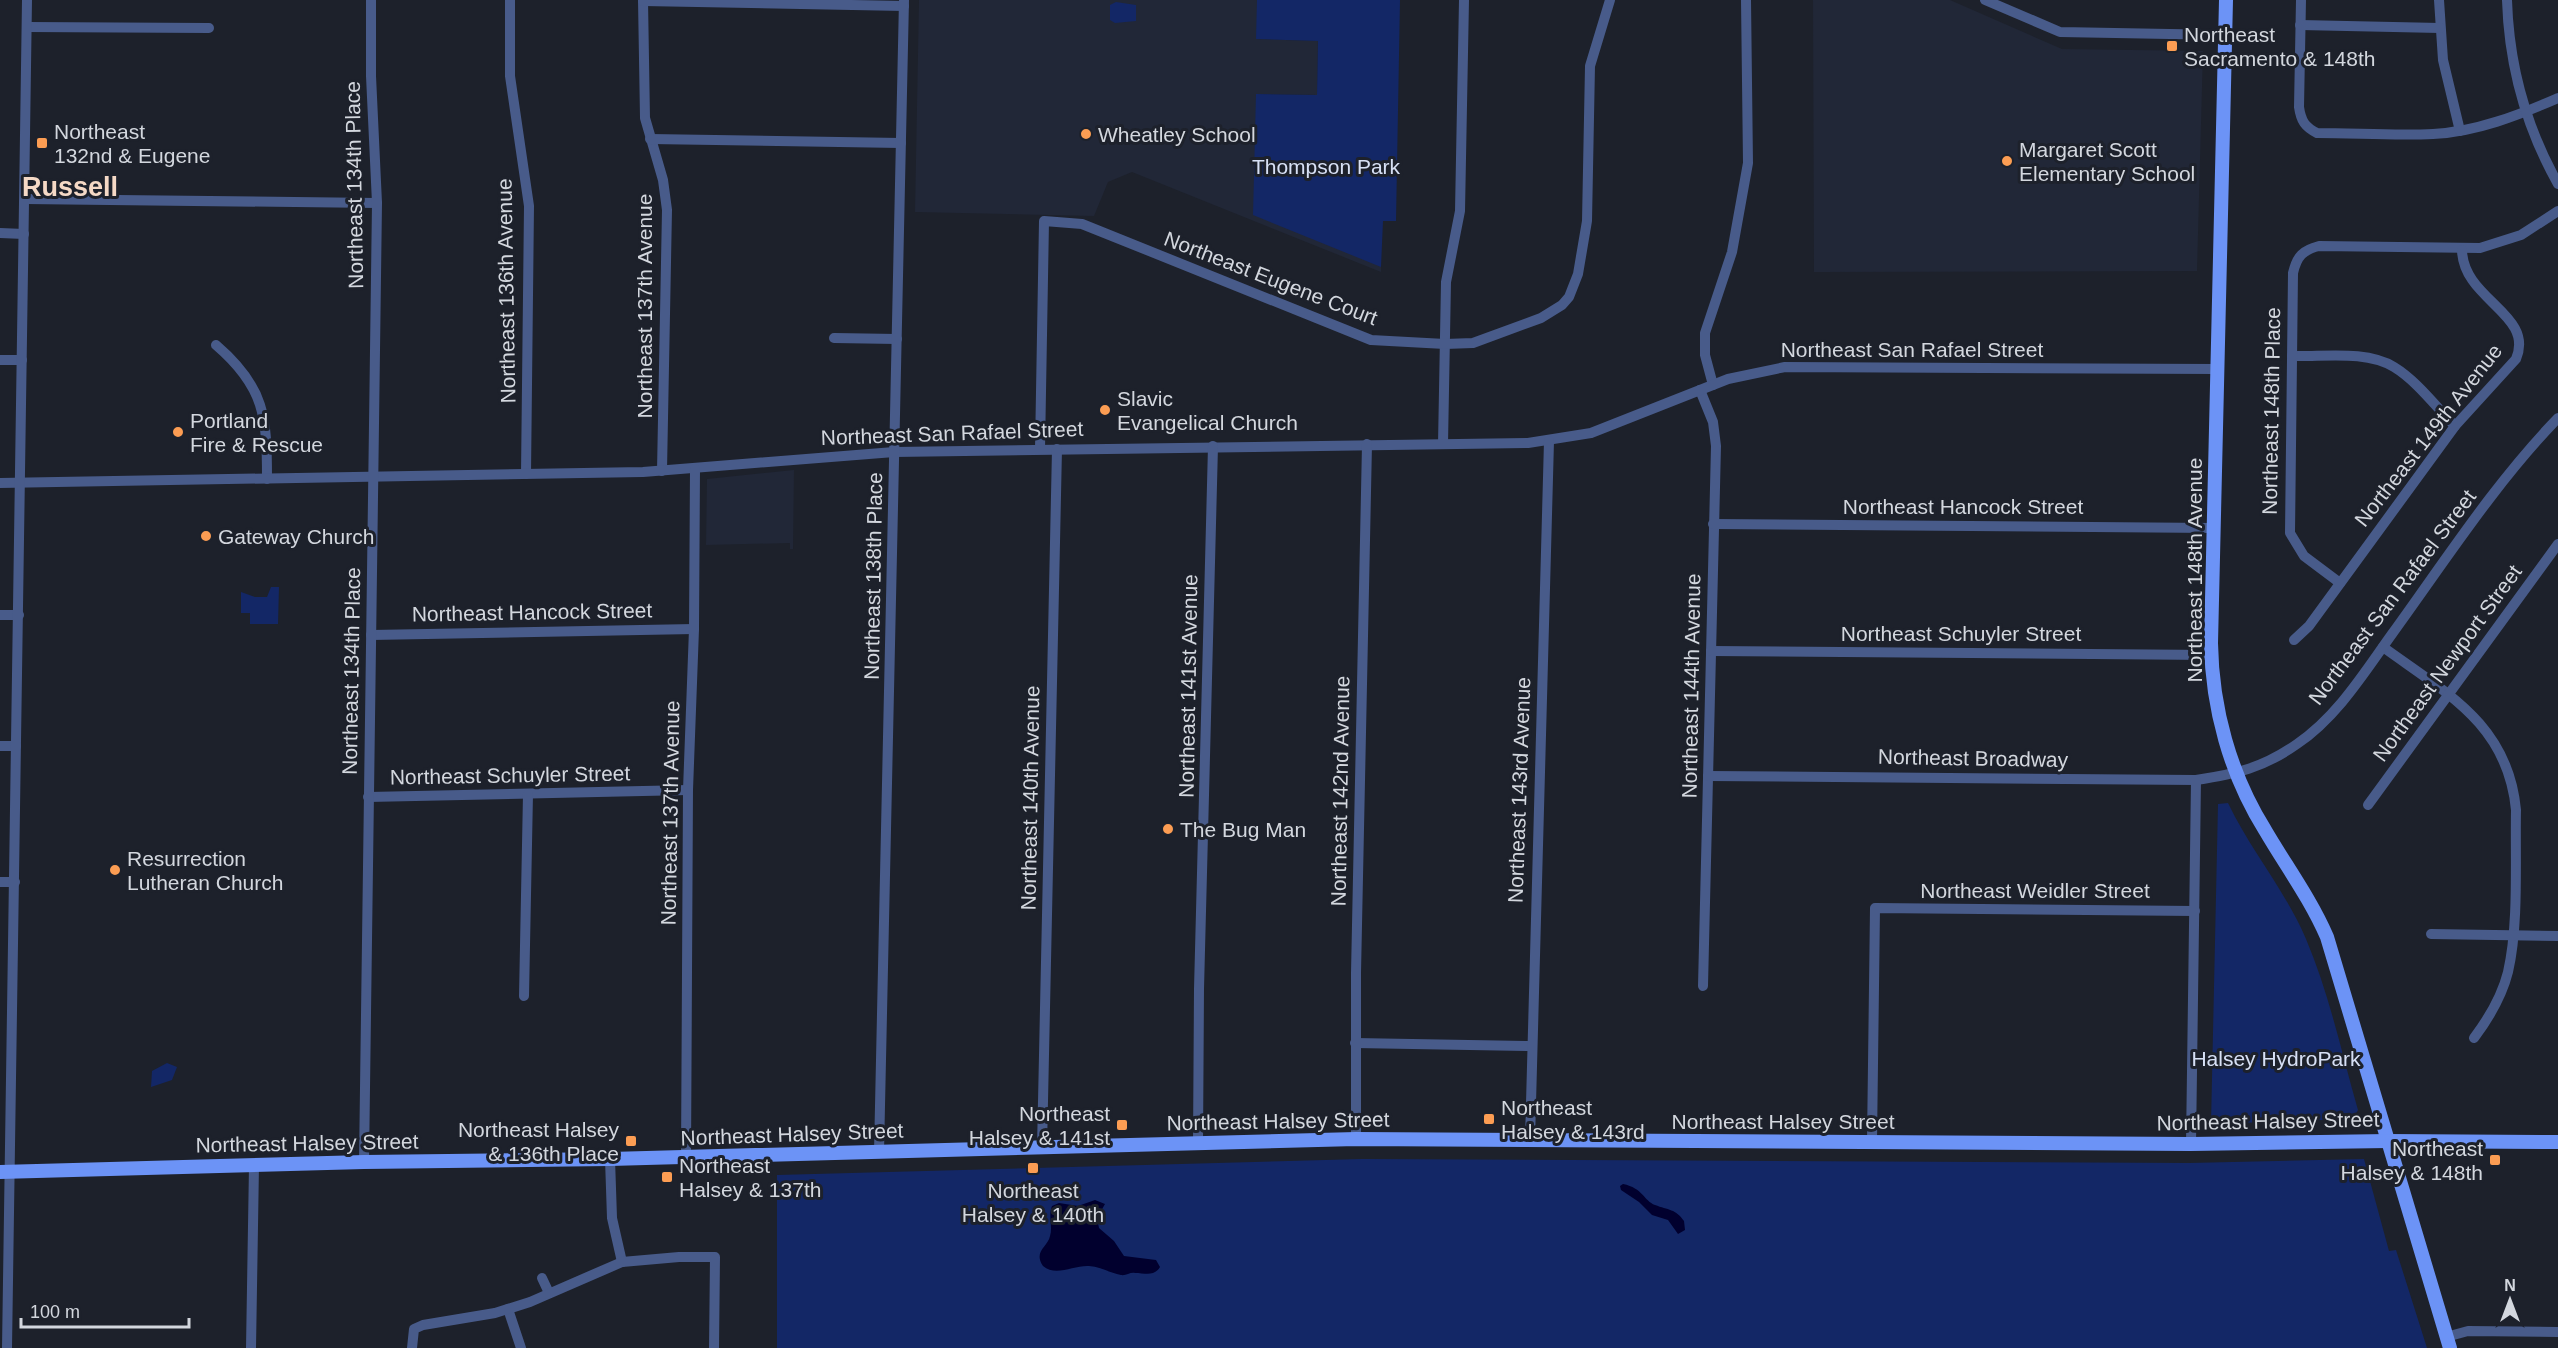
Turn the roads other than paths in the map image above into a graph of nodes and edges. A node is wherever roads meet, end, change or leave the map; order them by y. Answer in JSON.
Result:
{"nodes":[{"id":1,"x":27,"y":0,"type":"edge"},
{"id":2,"x":371,"y":0,"type":"edge"},
{"id":3,"x":510,"y":0,"type":"edge"},
{"id":4,"x":1464,"y":0,"type":"edge"},
{"id":5,"x":1610,"y":0,"type":"edge"},
{"id":6,"x":1746,"y":0,"type":"edge"},
{"id":7,"x":1985,"y":0,"type":"edge"},
{"id":8,"x":2226,"y":0,"type":"edge"},
{"id":9,"x":2301,"y":0,"type":"edge"},
{"id":10,"x":2439,"y":0,"type":"edge"},
{"id":11,"x":2507,"y":0,"type":"edge"},
{"id":12,"x":643,"y":1,"type":"edge"},
{"id":13,"x":904,"y":3,"type":"edge"},
{"id":14,"x":2300,"y":25,"type":"junction"},
{"id":15,"x":27,"y":27,"type":"junction"},
{"id":16,"x":209,"y":28,"type":"dead end"},
{"id":17,"x":2440,"y":28,"type":"junction"},
{"id":18,"x":2225,"y":35,"type":"junction"},
{"id":19,"x":2558,"y":98,"type":"edge"},
{"id":20,"x":2526,"y":112,"type":"junction"},
{"id":21,"x":2460,"y":131,"type":"junction"},
{"id":22,"x":650,"y":140,"type":"junction"},
{"id":23,"x":901,"y":143,"type":"junction"},
{"id":24,"x":2558,"y":184,"type":"edge"},
{"id":25,"x":25,"y":199,"type":"junction"},
{"id":26,"x":377,"y":203,"type":"junction"},
{"id":27,"x":2558,"y":211,"type":"edge"},
{"id":28,"x":0,"y":233,"type":"edge"},
{"id":29,"x":24,"y":234,"type":"junction"},
{"id":30,"x":2462,"y":250,"type":"junction"},
{"id":31,"x":834,"y":338,"type":"dead end"},
{"id":32,"x":897,"y":339,"type":"junction"},
{"id":33,"x":1444,"y":344,"type":"junction"},
{"id":34,"x":216,"y":345,"type":"dead end"},
{"id":35,"x":2292,"y":356,"type":"junction"},
{"id":36,"x":0,"y":360,"type":"edge"},
{"id":37,"x":22,"y":360,"type":"junction"},
{"id":38,"x":2217,"y":369,"type":"junction"},
{"id":39,"x":1713,"y":385,"type":"junction"},
{"id":40,"x":1700,"y":390,"type":"junction"},
{"id":41,"x":2558,"y":418,"type":"edge"},
{"id":42,"x":2455,"y":426,"type":"junction"},
{"id":43,"x":1549,"y":441,"type":"junction"},
{"id":44,"x":1367,"y":444,"type":"junction"},
{"id":45,"x":1443,"y":444,"type":"junction"},
{"id":46,"x":1214,"y":446,"type":"junction"},
{"id":47,"x":1040,"y":449,"type":"junction"},
{"id":48,"x":1057,"y":449,"type":"junction"},
{"id":49,"x":894,"y":452,"type":"junction"},
{"id":50,"x":695,"y":469,"type":"junction"},
{"id":51,"x":662,"y":471,"type":"junction"},
{"id":52,"x":526,"y":474,"type":"junction"},
{"id":53,"x":374,"y":477,"type":"junction"},
{"id":54,"x":267,"y":479,"type":"junction"},
{"id":55,"x":0,"y":483,"type":"edge"},
{"id":56,"x":21,"y":483,"type":"junction"},
{"id":57,"x":1713,"y":524,"type":"junction"},
{"id":58,"x":2213,"y":528,"type":"junction"},
{"id":59,"x":2558,"y":544,"type":"edge"},
{"id":60,"x":2340,"y":583,"type":"junction"},
{"id":61,"x":0,"y":615,"type":"edge"},
{"id":62,"x":19,"y":615,"type":"junction"},
{"id":63,"x":694,"y":628,"type":"junction"},
{"id":64,"x":371,"y":635,"type":"junction"},
{"id":65,"x":2294,"y":640,"type":"dead end"},
{"id":66,"x":2383,"y":647,"type":"junction"},
{"id":67,"x":1711,"y":651,"type":"junction"},
{"id":68,"x":2211,"y":655,"type":"junction"},
{"id":69,"x":2449,"y":695,"type":"junction"},
{"id":70,"x":0,"y":746,"type":"edge"},
{"id":71,"x":16,"y":746,"type":"junction"},
{"id":72,"x":2237,"y":774,"type":"junction"},
{"id":73,"x":1708,"y":776,"type":"junction"},
{"id":74,"x":2196,"y":780,"type":"junction"},
{"id":75,"x":688,"y":790,"type":"junction"},
{"id":76,"x":528,"y":794,"type":"junction"},
{"id":77,"x":368,"y":797,"type":"junction"},
{"id":78,"x":2368,"y":805,"type":"dead end"},
{"id":79,"x":0,"y":882,"type":"edge"},
{"id":80,"x":15,"y":882,"type":"junction"},
{"id":81,"x":2195,"y":911,"type":"junction"},
{"id":82,"x":2431,"y":934,"type":"dead end"},
{"id":83,"x":2512,"y":935,"type":"junction"},
{"id":84,"x":2558,"y":936,"type":"edge"},
{"id":85,"x":1703,"y":986,"type":"dead end"},
{"id":86,"x":524,"y":996,"type":"dead end"},
{"id":87,"x":2474,"y":1038,"type":"dead end"},
{"id":88,"x":1355,"y":1044,"type":"junction"},
{"id":89,"x":1531,"y":1046,"type":"junction"},
{"id":90,"x":1356,"y":1139,"type":"junction"},
{"id":91,"x":1530,"y":1140,"type":"junction"},
{"id":92,"x":2388,"y":1141,"type":"junction"},
{"id":93,"x":1872,"y":1142,"type":"junction"},
{"id":94,"x":2558,"y":1142,"type":"edge"},
{"id":95,"x":1198,"y":1143,"type":"junction"},
{"id":96,"x":2191,"y":1144,"type":"junction"},
{"id":97,"x":1042,"y":1148,"type":"junction"},
{"id":98,"x":879,"y":1152,"type":"junction"},
{"id":99,"x":686,"y":1158,"type":"junction"},
{"id":100,"x":610,"y":1160,"type":"junction"},
{"id":101,"x":364,"y":1162,"type":"junction"},
{"id":102,"x":254,"y":1165,"type":"junction"},
{"id":103,"x":5,"y":1172,"type":"edge"},
{"id":104,"x":622,"y":1262,"type":"junction"},
{"id":105,"x":542,"y":1278,"type":"dead end"},
{"id":106,"x":549,"y":1293,"type":"junction"},
{"id":107,"x":508,"y":1309,"type":"junction"},
{"id":108,"x":2558,"y":1332,"type":"edge"},
{"id":109,"x":2448,"y":1342,"type":"edge"},
{"id":110,"x":7,"y":1348,"type":"edge"},
{"id":111,"x":251,"y":1348,"type":"edge"},
{"id":112,"x":412,"y":1348,"type":"edge"},
{"id":113,"x":520,"y":1348,"type":"edge"},
{"id":114,"x":714,"y":1348,"type":"edge"}],
"edges":[{"from":1,"to":15,"type":"street"},
{"from":2,"to":26,"type":"street","name":"Northeast 134th Place"},
{"from":3,"to":52,"type":"street","name":"Northeast 136th Avenue"},
{"from":4,"to":33,"type":"street"},
{"from":5,"to":33,"type":"street","name":"Northeast Eugene Court"},
{"from":6,"to":39,"type":"street"},
{"from":7,"to":18,"type":"street"},
{"from":8,"to":18,"type":"main road","name":"Northeast 148th Avenue"},
{"from":9,"to":14,"type":"street"},
{"from":10,"to":17,"type":"street"},
{"from":11,"to":20,"type":"street"},
{"from":12,"to":13,"type":"street"},
{"from":12,"to":22,"type":"street","name":"Northeast 137th Avenue"},
{"from":13,"to":23,"type":"street","name":"Northeast 138th Place"},
{"from":14,"to":17,"type":"street"},
{"from":14,"to":21,"type":"street"},
{"from":15,"to":16,"type":"street"},
{"from":15,"to":25,"type":"street"},
{"from":17,"to":21,"type":"street"},
{"from":18,"to":38,"type":"main road","name":"Northeast 148th Avenue"},
{"from":19,"to":20,"type":"street"},
{"from":20,"to":21,"type":"street"},
{"from":20,"to":24,"type":"street"},
{"from":22,"to":23,"type":"street"},
{"from":22,"to":51,"type":"street","name":"Northeast 137th Avenue"},
{"from":23,"to":32,"type":"street","name":"Northeast 138th Place"},
{"from":25,"to":26,"type":"street"},
{"from":25,"to":29,"type":"street"},
{"from":26,"to":53,"type":"street","name":"Northeast 134th Place"},
{"from":27,"to":30,"type":"street"},
{"from":28,"to":29,"type":"street"},
{"from":29,"to":37,"type":"street"},
{"from":30,"to":35,"type":"street","name":"Northeast 148th Place"},
{"from":30,"to":42,"type":"street","name":"Northeast 149th Avenue"},
{"from":31,"to":32,"type":"street"},
{"from":32,"to":49,"type":"street","name":"Northeast 138th Place"},
{"from":33,"to":45,"type":"street"},
{"from":33,"to":47,"type":"street","name":"Northeast Eugene Court"},
{"from":34,"to":54,"type":"street"},
{"from":35,"to":42,"type":"street"},
{"from":35,"to":60,"type":"street","name":"Northeast 148th Place"},
{"from":36,"to":37,"type":"street"},
{"from":37,"to":56,"type":"street"},
{"from":38,"to":39,"type":"street","name":"Northeast San Rafael Street"},
{"from":38,"to":58,"type":"main road","name":"Northeast 148th Avenue"},
{"from":39,"to":40,"type":"street","name":"Northeast San Rafael Street"},
{"from":40,"to":43,"type":"street","name":"Northeast San Rafael Street"},
{"from":40,"to":57,"type":"street","name":"Northeast 144th Avenue"},
{"from":41,"to":66,"type":"street","name":"Northeast San Rafael Street"},
{"from":42,"to":60,"type":"street","name":"Northeast 149th Avenue"},
{"from":43,"to":45,"type":"street","name":"Northeast San Rafael Street"},
{"from":43,"to":89,"type":"street","name":"Northeast 143rd Avenue"},
{"from":44,"to":45,"type":"street","name":"Northeast San Rafael Street"},
{"from":44,"to":46,"type":"street","name":"Northeast San Rafael Street"},
{"from":44,"to":88,"type":"street","name":"Northeast 142nd Avenue"},
{"from":46,"to":48,"type":"street","name":"Northeast San Rafael Street"},
{"from":46,"to":95,"type":"street","name":"Northeast 141st Avenue"},
{"from":47,"to":48,"type":"street","name":"Northeast San Rafael Street"},
{"from":47,"to":49,"type":"street","name":"Northeast San Rafael Street"},
{"from":48,"to":97,"type":"street","name":"Northeast 140th Avenue"},
{"from":49,"to":50,"type":"street","name":"Northeast San Rafael Street"},
{"from":49,"to":98,"type":"street","name":"Northeast 138th Place"},
{"from":50,"to":51,"type":"street","name":"Northeast San Rafael Street"},
{"from":50,"to":63,"type":"street","name":"Northeast 137th Avenue"},
{"from":51,"to":52,"type":"street","name":"Northeast San Rafael Street"},
{"from":52,"to":53,"type":"street","name":"Northeast San Rafael Street"},
{"from":53,"to":54,"type":"street","name":"Northeast San Rafael Street"},
{"from":53,"to":64,"type":"street","name":"Northeast 134th Place"},
{"from":54,"to":56,"type":"street","name":"Northeast San Rafael Street"},
{"from":55,"to":56,"type":"street","name":"Northeast San Rafael Street"},
{"from":56,"to":62,"type":"street"},
{"from":57,"to":58,"type":"street","name":"Northeast Hancock Street"},
{"from":57,"to":67,"type":"street","name":"Northeast 144th Avenue"},
{"from":58,"to":68,"type":"main road","name":"Northeast 148th Avenue"},
{"from":59,"to":69,"type":"street","name":"Northeast Newport Street"},
{"from":60,"to":65,"type":"street","name":"Northeast 149th Avenue"},
{"from":61,"to":62,"type":"street"},
{"from":62,"to":71,"type":"street"},
{"from":63,"to":64,"type":"street","name":"Northeast Hancock Street"},
{"from":63,"to":75,"type":"street","name":"Northeast 137th Avenue"},
{"from":64,"to":77,"type":"street","name":"Northeast 134th Place"},
{"from":66,"to":69,"type":"street"},
{"from":66,"to":72,"type":"street","name":"Northeast San Rafael Street"},
{"from":67,"to":68,"type":"street","name":"Northeast Schuyler Street"},
{"from":67,"to":73,"type":"street","name":"Northeast 144th Avenue"},
{"from":68,"to":72,"type":"main road","name":"Northeast 148th Avenue"},
{"from":69,"to":78,"type":"street","name":"Northeast Newport Street"},
{"from":69,"to":83,"type":"street"},
{"from":70,"to":71,"type":"street"},
{"from":71,"to":80,"type":"street"},
{"from":72,"to":74,"type":"street","name":"Northeast Broadway"},
{"from":72,"to":92,"type":"main road","name":"Northeast 148th Avenue"},
{"from":73,"to":74,"type":"street","name":"Northeast Broadway"},
{"from":73,"to":85,"type":"street","name":"Northeast 144th Avenue"},
{"from":74,"to":81,"type":"street"},
{"from":75,"to":76,"type":"street","name":"Northeast Schuyler Street"},
{"from":75,"to":99,"type":"street","name":"Northeast 137th Avenue"},
{"from":76,"to":77,"type":"street","name":"Northeast Schuyler Street"},
{"from":76,"to":86,"type":"street"},
{"from":77,"to":101,"type":"street","name":"Northeast 134th Place"},
{"from":79,"to":80,"type":"street"},
{"from":80,"to":103,"type":"street"},
{"from":81,"to":93,"type":"street","name":"Northeast Weidler Street"},
{"from":81,"to":96,"type":"street"},
{"from":82,"to":83,"type":"street"},
{"from":83,"to":84,"type":"street"},
{"from":83,"to":87,"type":"street"},
{"from":88,"to":89,"type":"street"},
{"from":88,"to":90,"type":"street","name":"Northeast 142nd Avenue"},
{"from":89,"to":91,"type":"street","name":"Northeast 143rd Avenue"},
{"from":90,"to":91,"type":"main road","name":"Northeast Halsey Street"},
{"from":90,"to":95,"type":"main road","name":"Northeast Halsey Street"},
{"from":91,"to":93,"type":"main road","name":"Northeast Halsey Street"},
{"from":92,"to":94,"type":"main road","name":"Northeast Halsey Street"},
{"from":92,"to":96,"type":"main road","name":"Northeast Halsey Street"},
{"from":92,"to":109,"type":"main road","name":"Northeast 148th Avenue"},
{"from":93,"to":96,"type":"main road","name":"Northeast Halsey Street"},
{"from":95,"to":97,"type":"main road","name":"Northeast Halsey Street"},
{"from":97,"to":98,"type":"main road","name":"Northeast Halsey Street"},
{"from":98,"to":99,"type":"main road","name":"Northeast Halsey Street"},
{"from":99,"to":100,"type":"main road","name":"Northeast Halsey Street"},
{"from":100,"to":101,"type":"main road","name":"Northeast Halsey Street"},
{"from":100,"to":104,"type":"street"},
{"from":101,"to":102,"type":"main road","name":"Northeast Halsey Street"},
{"from":102,"to":103,"type":"main road","name":"Northeast Halsey Street"},
{"from":102,"to":111,"type":"street"},
{"from":103,"to":110,"type":"street"},
{"from":104,"to":106,"type":"street"},
{"from":104,"to":114,"type":"street"},
{"from":105,"to":106,"type":"street"},
{"from":106,"to":107,"type":"street"},
{"from":107,"to":112,"type":"street"},
{"from":107,"to":113,"type":"street"},
{"from":108,"to":109,"type":"street"}]}
